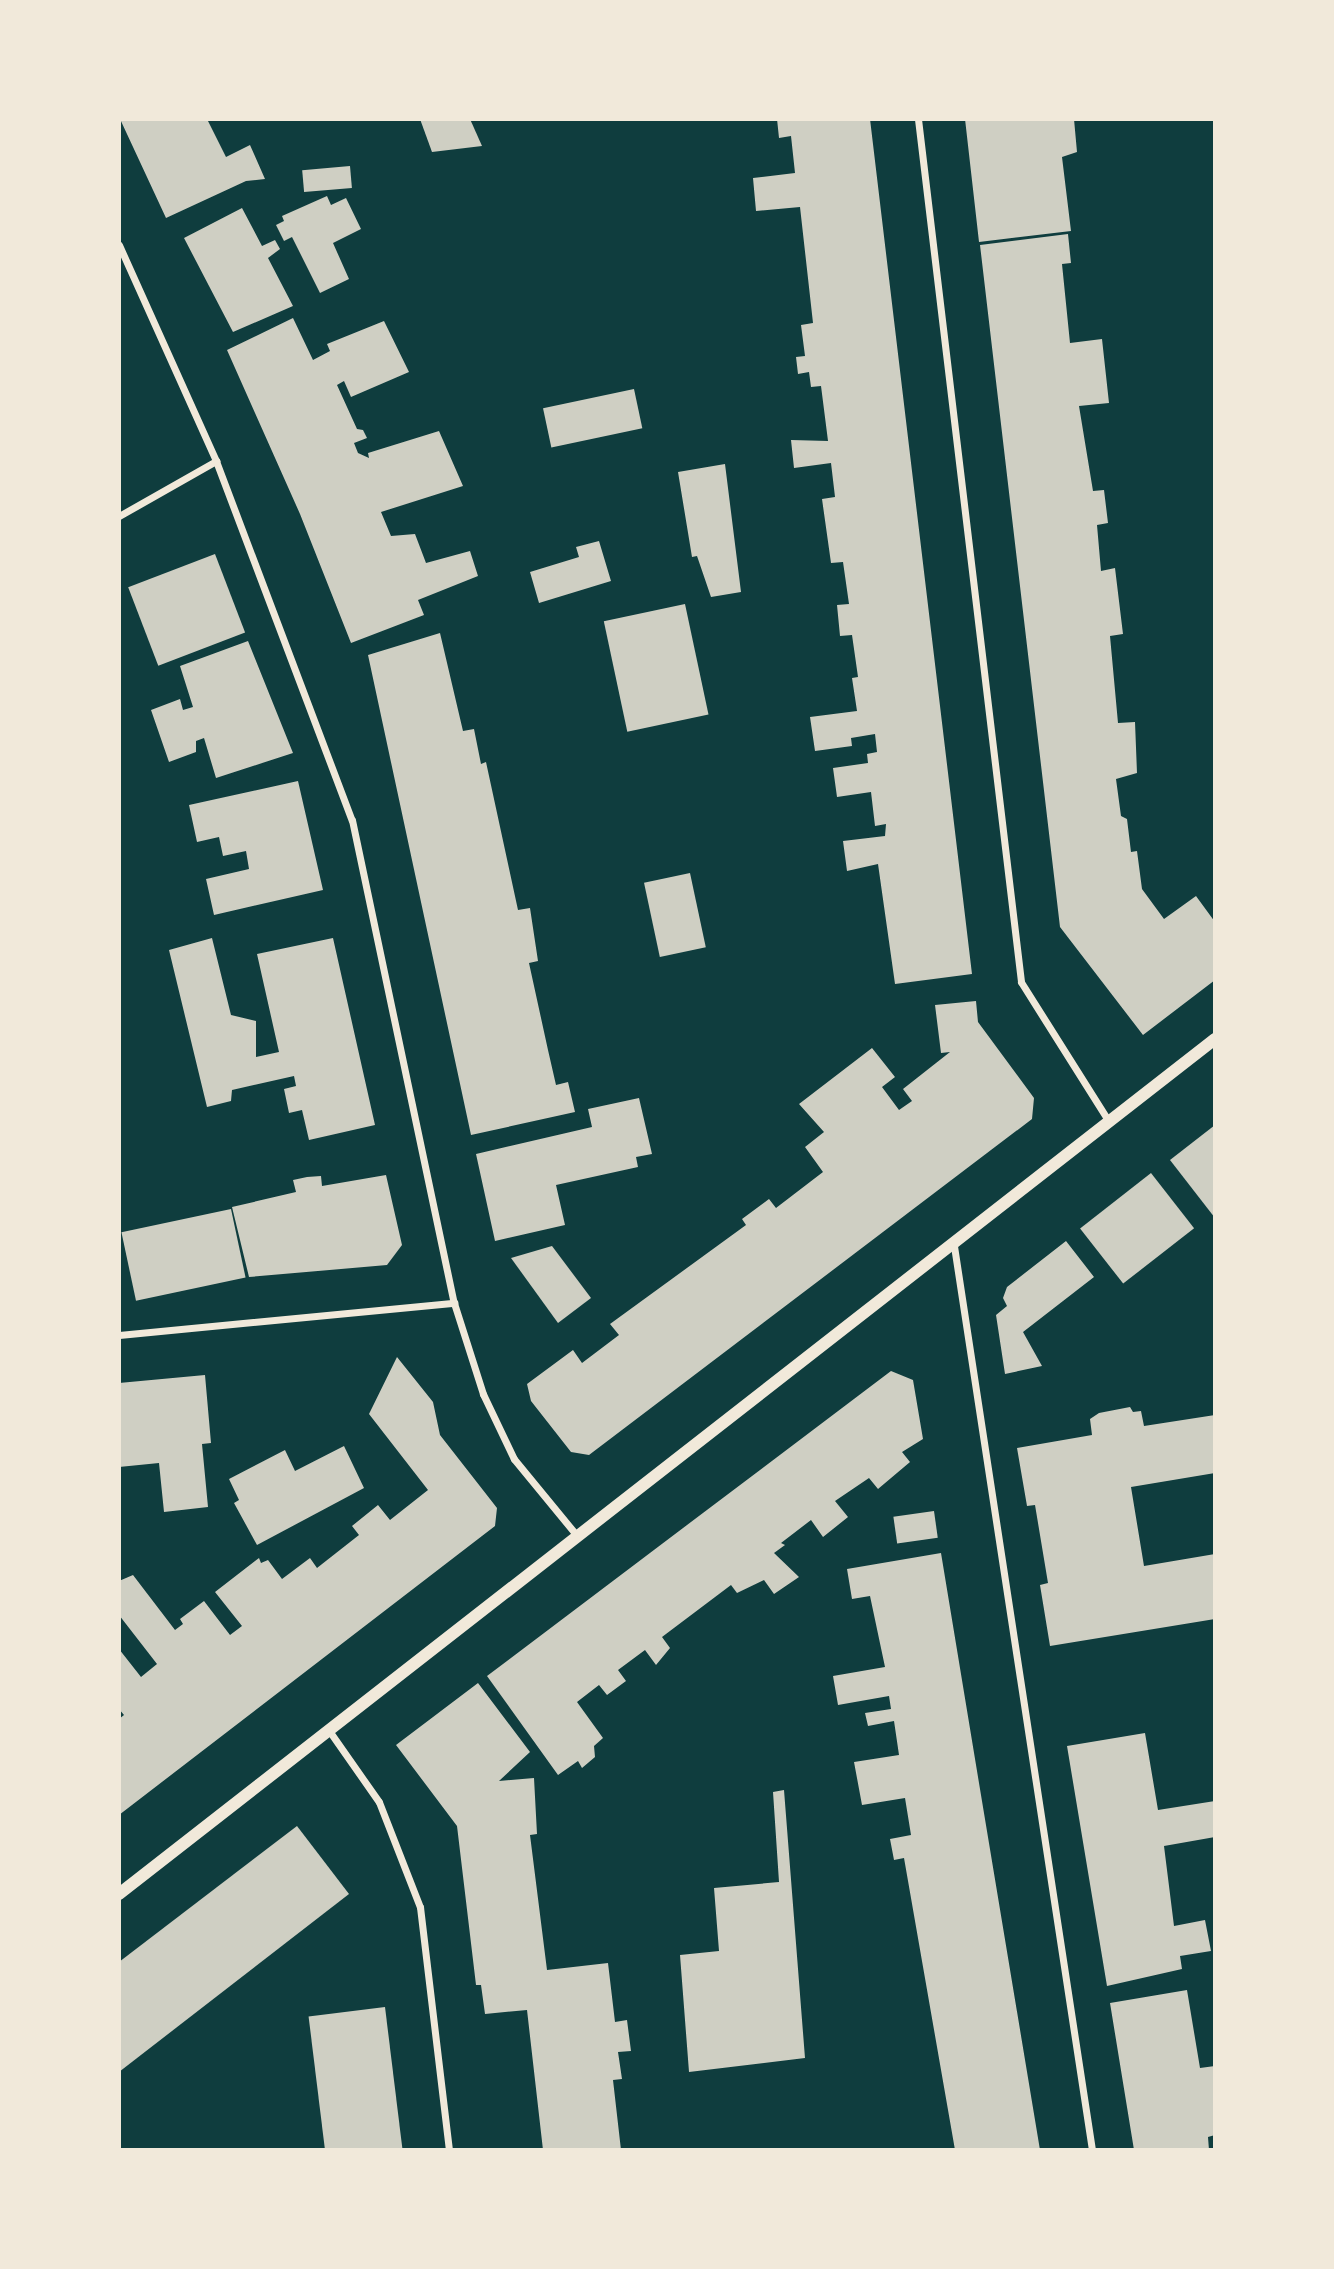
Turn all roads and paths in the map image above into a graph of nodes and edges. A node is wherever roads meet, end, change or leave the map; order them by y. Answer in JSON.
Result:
{"nodes":[{"id":1,"x":918,"y":119,"type":"edge"},
{"id":2,"x":119,"y":245,"type":"edge"},
{"id":3,"x":216,"y":461,"type":"junction"},
{"id":4,"x":119,"y":516,"type":"edge"},
{"id":5,"x":1215,"y":1039,"type":"edge"},
{"id":6,"x":1108,"y":1120,"type":"junction"},
{"id":7,"x":954,"y":1246,"type":"junction"},
{"id":8,"x":454,"y":1303,"type":"junction"},
{"id":9,"x":119,"y":1335,"type":"edge"},
{"id":10,"x":578,"y":1537,"type":"junction"},
{"id":11,"x":330,"y":1732,"type":"junction"},
{"id":12,"x":119,"y":1894,"type":"edge"},
{"id":13,"x":449,"y":2150,"type":"edge"},
{"id":14,"x":1092,"y":2150,"type":"edge"}],
"edges":[{"from":1,"to":6,"type":"street"},
{"from":2,"to":3,"type":"street"},
{"from":3,"to":4,"type":"street"},
{"from":3,"to":8,"type":"street"},
{"from":5,"to":6,"type":"street"},
{"from":6,"to":7,"type":"street"},
{"from":7,"to":10,"type":"street"},
{"from":7,"to":14,"type":"street"},
{"from":8,"to":9,"type":"street"},
{"from":8,"to":10,"type":"street"},
{"from":10,"to":11,"type":"street"},
{"from":11,"to":12,"type":"street"},
{"from":11,"to":13,"type":"street"}]}
